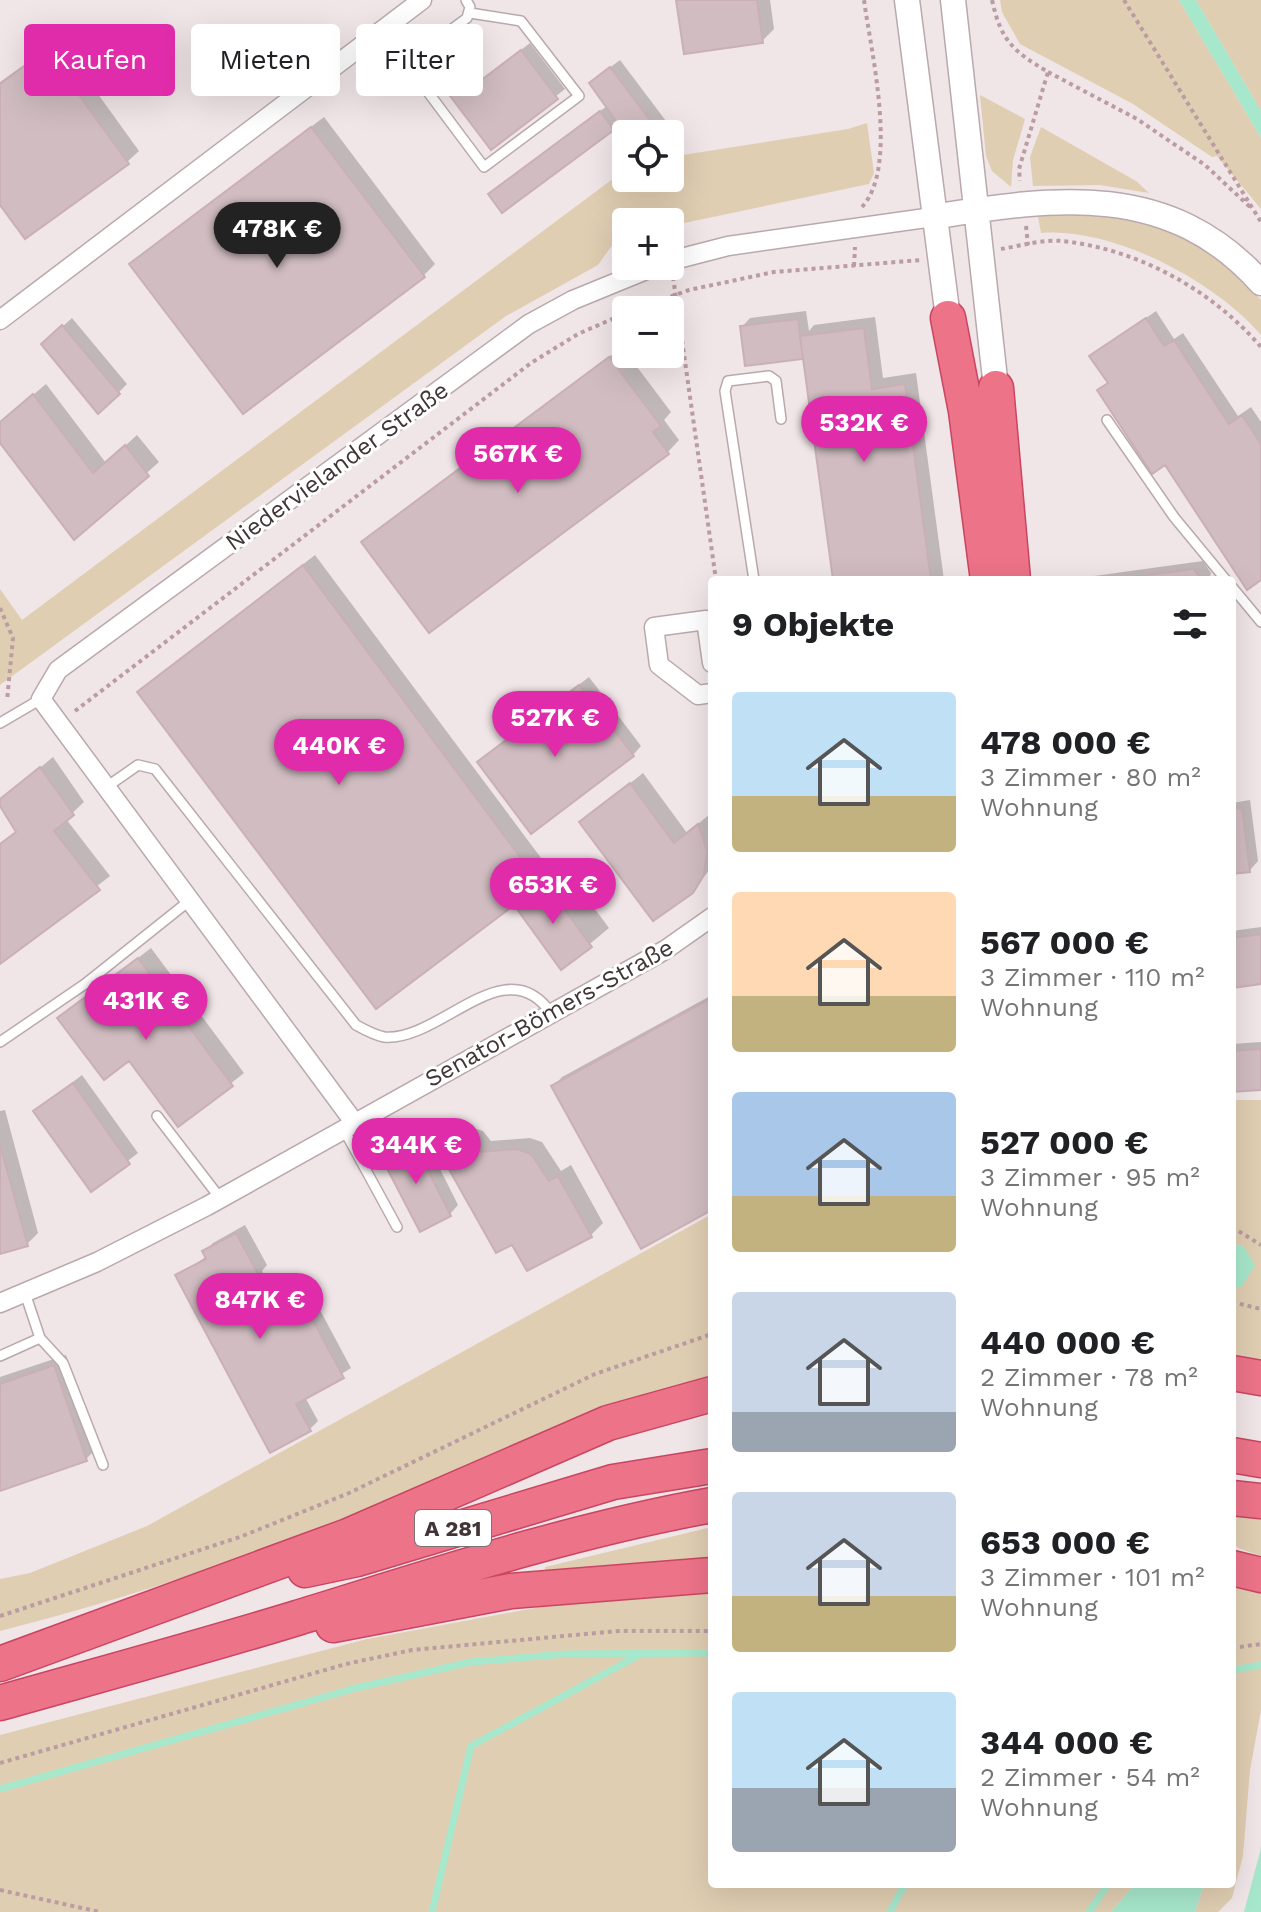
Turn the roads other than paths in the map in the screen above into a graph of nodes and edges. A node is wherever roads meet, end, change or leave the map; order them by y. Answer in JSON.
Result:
{"nodes":[{"id":1,"x":422,"y":0,"type":"edge"},
{"id":2,"x":466,"y":0,"type":"edge"},
{"id":3,"x":907,"y":0,"type":"edge"},
{"id":4,"x":953,"y":0,"type":"edge"},
{"id":5,"x":470,"y":13,"type":"junction"},
{"id":6,"x":390,"y":24,"type":"edge"},
{"id":7,"x":456,"y":24,"type":"edge"},
{"id":8,"x":356,"y":50,"type":"edge"},
{"id":9,"x":431,"y":96,"type":"edge"},
{"id":10,"x":978,"y":210,"type":"junction"},
{"id":11,"x":933,"y":217,"type":"junction"},
{"id":12,"x":684,"y":257,"type":"edge"},
{"id":13,"x":622,"y":280,"type":"edge"},
{"id":14,"x":1261,"y":283,"type":"edge"},
{"id":15,"x":948,"y":318,"type":"joint"},
{"id":16,"x":0,"y":320,"type":"edge"},
{"id":17,"x":996,"y":388,"type":"joint"},
{"id":18,"x":781,"y":419,"type":"dead end"},
{"id":19,"x":1107,"y":420,"type":"dead end"},
{"id":20,"x":753,"y":576,"type":"edge"},
{"id":21,"x":987,"y":576,"type":"edge"},
{"id":22,"x":1013,"y":576,"type":"edge"},
{"id":23,"x":1223,"y":576,"type":"edge"},
{"id":24,"x":1236,"y":592,"type":"edge"},
{"id":25,"x":708,"y":619,"type":"edge"},
{"id":26,"x":1261,"y":622,"type":"edge"},
{"id":27,"x":708,"y":694,"type":"edge"},
{"id":28,"x":41,"y":699,"type":"junction"},
{"id":29,"x":3,"y":721,"type":"edge"},
{"id":30,"x":105,"y":788,"type":"junction"},
{"id":31,"x":189,"y":901,"type":"junction"},
{"id":32,"x":708,"y":920,"type":"edge"},
{"id":33,"x":551,"y":1013,"type":"junction"},
{"id":34,"x":0,"y":1042,"type":"edge"},
{"id":35,"x":157,"y":1116,"type":"dead end"},
{"id":36,"x":348,"y":1125,"type":"junction"},
{"id":37,"x":220,"y":1198,"type":"junction"},
{"id":38,"x":397,"y":1227,"type":"dead end"},
{"id":39,"x":25,"y":1293,"type":"junction"},
{"id":40,"x":0,"y":1303,"type":"edge"},
{"id":41,"x":40,"y":1338,"type":"junction"},
{"id":42,"x":0,"y":1356,"type":"edge"},
{"id":43,"x":1236,"y":1374,"type":"edge"},
{"id":44,"x":1261,"y":1378,"type":"edge"},
{"id":45,"x":708,"y":1395,"type":"edge"},
{"id":46,"x":1236,"y":1456,"type":"edge"},
{"id":47,"x":1261,"y":1460,"type":"edge"},
{"id":48,"x":103,"y":1465,"type":"dead end"},
{"id":49,"x":708,"y":1467,"type":"edge"},
{"id":50,"x":1236,"y":1498,"type":"edge"},
{"id":51,"x":1261,"y":1501,"type":"edge"},
{"id":52,"x":708,"y":1506,"type":"edge"},
{"id":53,"x":1236,"y":1569,"type":"edge"},
{"id":54,"x":708,"y":1575,"type":"edge"},
{"id":55,"x":1261,"y":1575,"type":"edge"},
{"id":56,"x":196,"y":1595,"type":"junction"},
{"id":57,"x":218,"y":1642,"type":"junction"},
{"id":58,"x":0,"y":1664,"type":"edge"},
{"id":59,"x":0,"y":1703,"type":"edge"}],
"edges":[{"from":1,"to":6,"type":"street"},
{"from":2,"to":5,"type":"lane"},
{"from":3,"to":11,"type":"street"},
{"from":4,"to":10,"type":"street"},
{"from":5,"to":7,"type":"lane"},
{"from":5,"to":9,"type":"lane"},
{"from":8,"to":16,"type":"street"},
{"from":10,"to":11,"type":"street"},
{"from":10,"to":14,"type":"street"},
{"from":10,"to":17,"type":"street"},
{"from":11,"to":12,"type":"street"},
{"from":11,"to":15,"type":"street"},
{"from":13,"to":28,"type":"street","name":"Niedervielander Straße"},
{"from":15,"to":21,"type":"highway"},
{"from":17,"to":22,"type":"highway"},
{"from":18,"to":20,"type":"lane"},
{"from":19,"to":23,"type":"lane"},
{"from":24,"to":26,"type":"lane"},
{"from":25,"to":27,"type":"street"},
{"from":28,"to":29,"type":"lane"},
{"from":28,"to":30,"type":"street"},
{"from":30,"to":31,"type":"street"},
{"from":30,"to":33,"type":"lane"},
{"from":31,"to":34,"type":"lane"},
{"from":31,"to":36,"type":"street"},
{"from":32,"to":33,"type":"street","name":"Senator-Bömers-Straße"},
{"from":33,"to":36,"type":"street","name":"Senator-Bömers-Straße"},
{"from":35,"to":37,"type":"lane"},
{"from":36,"to":37,"type":"street","name":"Senator-Bömers-Straße"},
{"from":36,"to":38,"type":"lane"},
{"from":37,"to":39,"type":"street","name":"Senator-Bömers-Straße"},
{"from":39,"to":40,"type":"street","name":"Senator-Bömers-Straße"},
{"from":39,"to":41,"type":"lane"},
{"from":41,"to":42,"type":"lane"},
{"from":41,"to":48,"type":"lane"},
{"from":43,"to":44,"type":"highway"},
{"from":45,"to":56,"type":"highway"},
{"from":46,"to":47,"type":"highway"},
{"from":49,"to":56,"type":"highway","number":"A 281"},
{"from":50,"to":51,"type":"highway"},
{"from":52,"to":57,"type":"highway","number":"A 281"},
{"from":53,"to":55,"type":"highway"},
{"from":54,"to":57,"type":"highway"},
{"from":56,"to":58,"type":"highway","number":"A 281"},
{"from":57,"to":59,"type":"highway","number":"A 281"}]}
